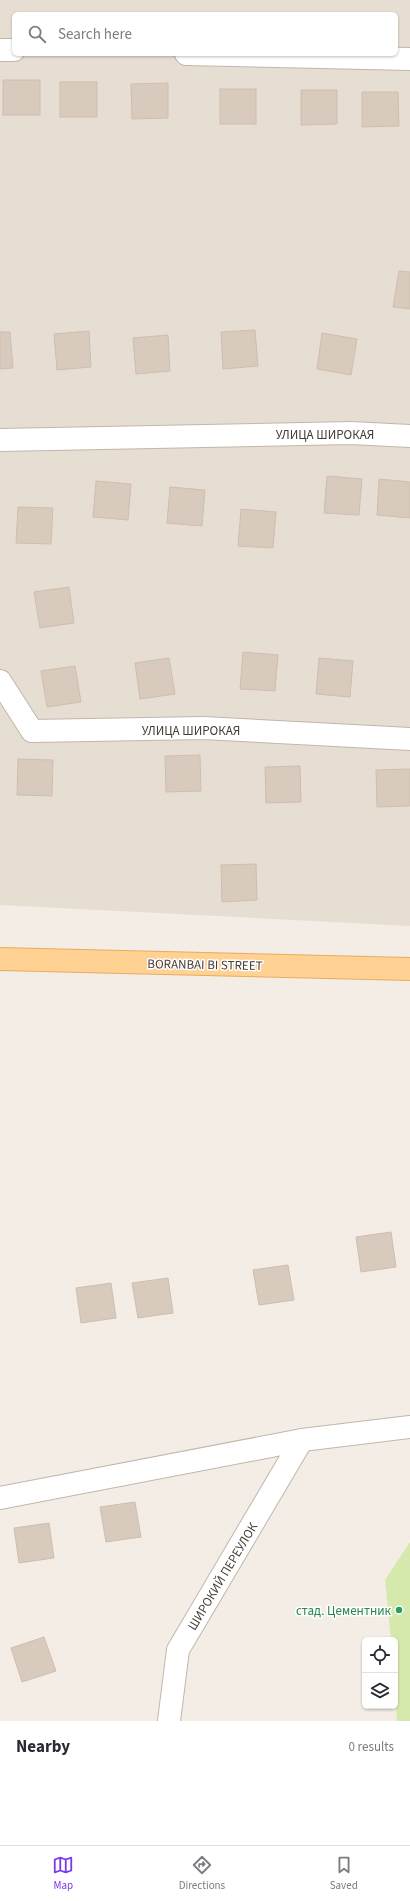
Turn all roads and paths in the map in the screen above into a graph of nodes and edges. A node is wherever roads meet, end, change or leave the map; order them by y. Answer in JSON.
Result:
{"nodes":[{"id":1,"x":0,"y":50,"type":"edge"},
{"id":2,"x":12,"y":50,"type":"edge"},
{"id":3,"x":276,"y":56,"type":"edge"},
{"id":4,"x":410,"y":59,"type":"edge"},
{"id":5,"x":410,"y":436,"type":"edge"},
{"id":6,"x":0,"y":440,"type":"edge"},
{"id":7,"x":0,"y":681,"type":"edge"},
{"id":8,"x":410,"y":739,"type":"edge"},
{"id":9,"x":0,"y":959,"type":"edge"},
{"id":10,"x":410,"y":970,"type":"edge"},
{"id":11,"x":410,"y":1426,"type":"edge"},
{"id":12,"x":302,"y":1440,"type":"junction"},
{"id":13,"x":0,"y":1498,"type":"edge"},
{"id":14,"x":169,"y":1721,"type":"edge"}],
"edges":[{"from":1,"to":2,"type":"street"},
{"from":3,"to":4,"type":"street"},
{"from":5,"to":6,"type":"street","name":"УЛИЦА ШИРОКАЯ"},
{"from":7,"to":8,"type":"street","name":"УЛИЦА ШИРОКАЯ"},
{"from":9,"to":10,"type":"main road","name":"BORANBAI BI STREET"},
{"from":11,"to":12,"type":"street"},
{"from":12,"to":13,"type":"street"},
{"from":12,"to":14,"type":"street","name":"ШИРОКИЙ ПЕРЕУЛОК"}]}
